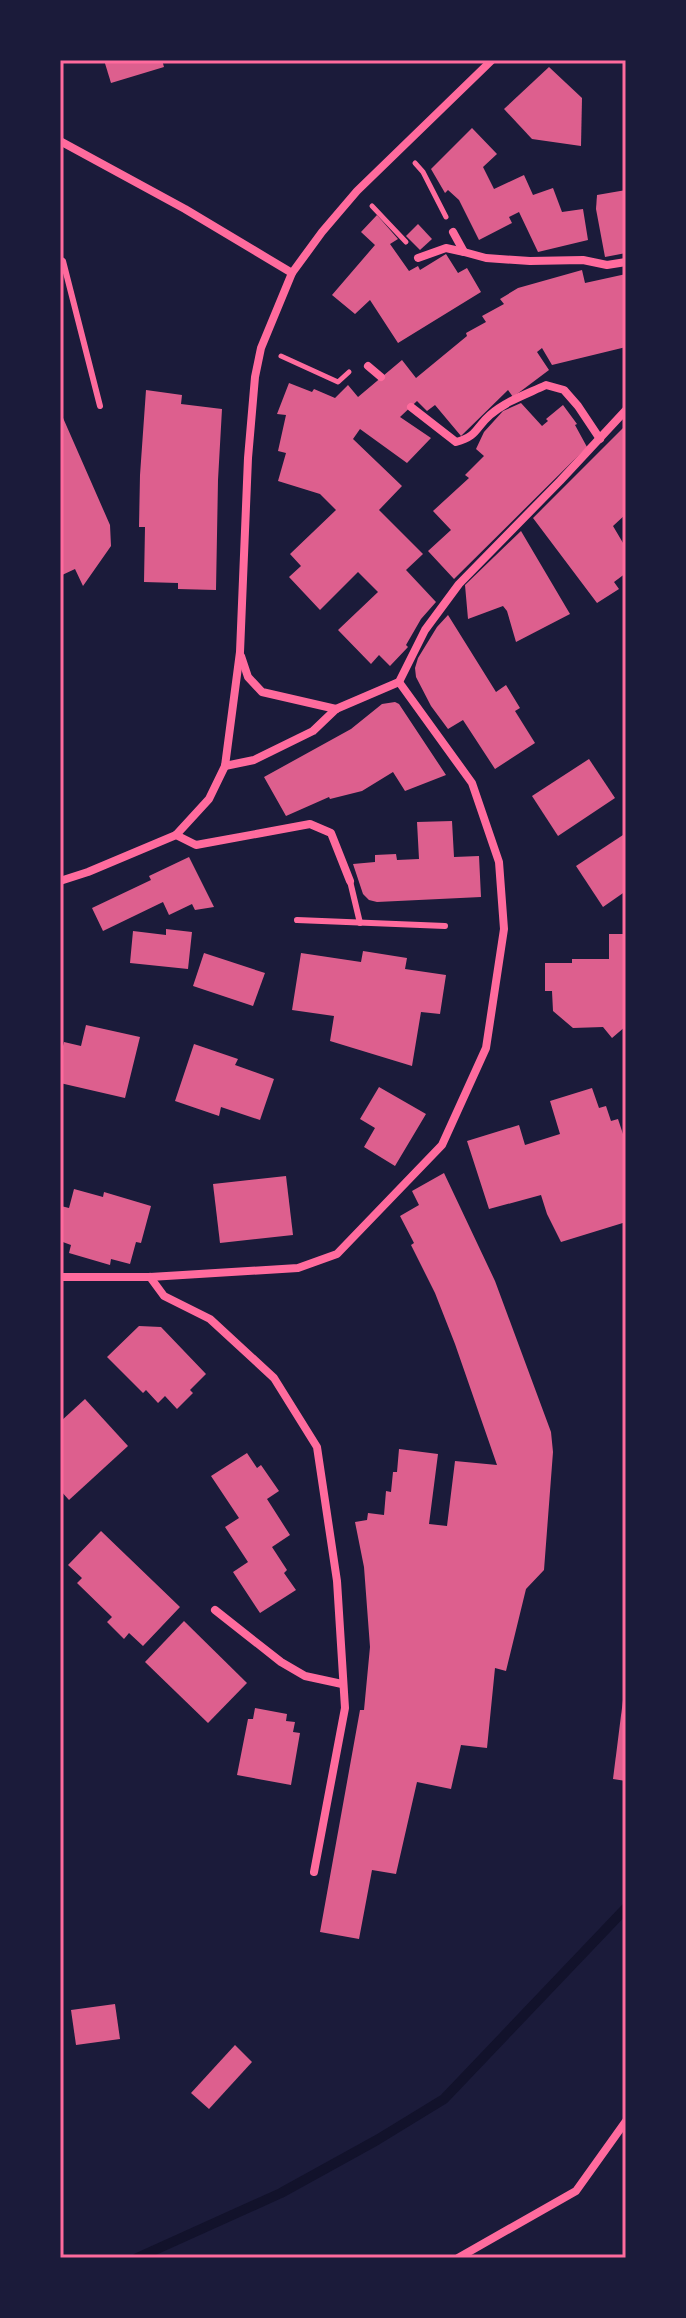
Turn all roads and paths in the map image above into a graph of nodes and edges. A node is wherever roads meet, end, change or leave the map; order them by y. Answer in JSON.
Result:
{"nodes":[{"id":1,"x":492,"y":60,"type":"edge"},
{"id":2,"x":60,"y":141,"type":"edge"},
{"id":3,"x":403,"y":146,"type":"junction"},
{"id":4,"x":357,"y":191,"type":"junction"},
{"id":5,"x":453,"y":232,"type":"joint"},
{"id":6,"x":403,"y":238,"type":"dead end"},
{"id":7,"x":464,"y":252,"type":"junction"},
{"id":8,"x":418,"y":258,"type":"dead end"},
{"id":9,"x":60,"y":259,"type":"edge"},
{"id":10,"x":626,"y":262,"type":"edge"},
{"id":11,"x":292,"y":273,"type":"junction"},
{"id":12,"x":261,"y":348,"type":"junction"},
{"id":13,"x":368,"y":366,"type":"joint"},
{"id":14,"x":381,"y":377,"type":"dead end"},
{"id":15,"x":100,"y":406,"type":"dead end"},
{"id":16,"x":411,"y":407,"type":"dead end"},
{"id":17,"x":626,"y":410,"type":"edge"},
{"id":18,"x":600,"y":439,"type":"junction"},
{"id":19,"x":240,"y":652,"type":"junction"},
{"id":20,"x":399,"y":682,"type":"junction"},
{"id":21,"x":336,"y":709,"type":"junction"},
{"id":22,"x":225,"y":766,"type":"junction"},
{"id":23,"x":176,"y":835,"type":"junction"},
{"id":24,"x":60,"y":881,"type":"edge"},
{"id":25,"x":350,"y":881,"type":"joint"},
{"id":26,"x":297,"y":920,"type":"dead end"},
{"id":27,"x":360,"y":923,"type":"junction"},
{"id":28,"x":445,"y":926,"type":"dead end"},
{"id":29,"x":60,"y":1277,"type":"edge"},
{"id":30,"x":150,"y":1277,"type":"junction"},
{"id":31,"x":215,"y":1610,"type":"dead end"},
{"id":32,"x":342,"y":1684,"type":"junction"},
{"id":33,"x":314,"y":1872,"type":"dead end"},
{"id":34,"x":626,"y":2121,"type":"edge"},
{"id":35,"x":458,"y":2258,"type":"edge"}],
"edges":[{"from":1,"to":3,"type":"street"},
{"from":2,"to":11,"type":"street"},
{"from":3,"to":4,"type":"street"},
{"from":3,"to":5,"type":"path"},
{"from":4,"to":6,"type":"path"},
{"from":4,"to":11,"type":"street"},
{"from":5,"to":7,"type":"street"},
{"from":7,"to":8,"type":"street"},
{"from":7,"to":10,"type":"street"},
{"from":9,"to":15,"type":"lane"},
{"from":11,"to":12,"type":"street"},
{"from":12,"to":13,"type":"path"},
{"from":12,"to":19,"type":"street"},
{"from":13,"to":14,"type":"street"},
{"from":16,"to":18,"type":"street"},
{"from":17,"to":18,"type":"street"},
{"from":18,"to":20,"type":"street"},
{"from":19,"to":21,"type":"street"},
{"from":19,"to":22,"type":"street"},
{"from":20,"to":21,"type":"street"},
{"from":20,"to":30,"type":"street"},
{"from":21,"to":22,"type":"street"},
{"from":22,"to":23,"type":"street"},
{"from":23,"to":24,"type":"street"},
{"from":23,"to":25,"type":"street"},
{"from":25,"to":27,"type":"lane"},
{"from":26,"to":27,"type":"lane"},
{"from":27,"to":28,"type":"lane"},
{"from":29,"to":30,"type":"street"},
{"from":30,"to":32,"type":"street"},
{"from":31,"to":32,"type":"street"},
{"from":32,"to":33,"type":"street"},
{"from":34,"to":35,"type":"street"}]}
